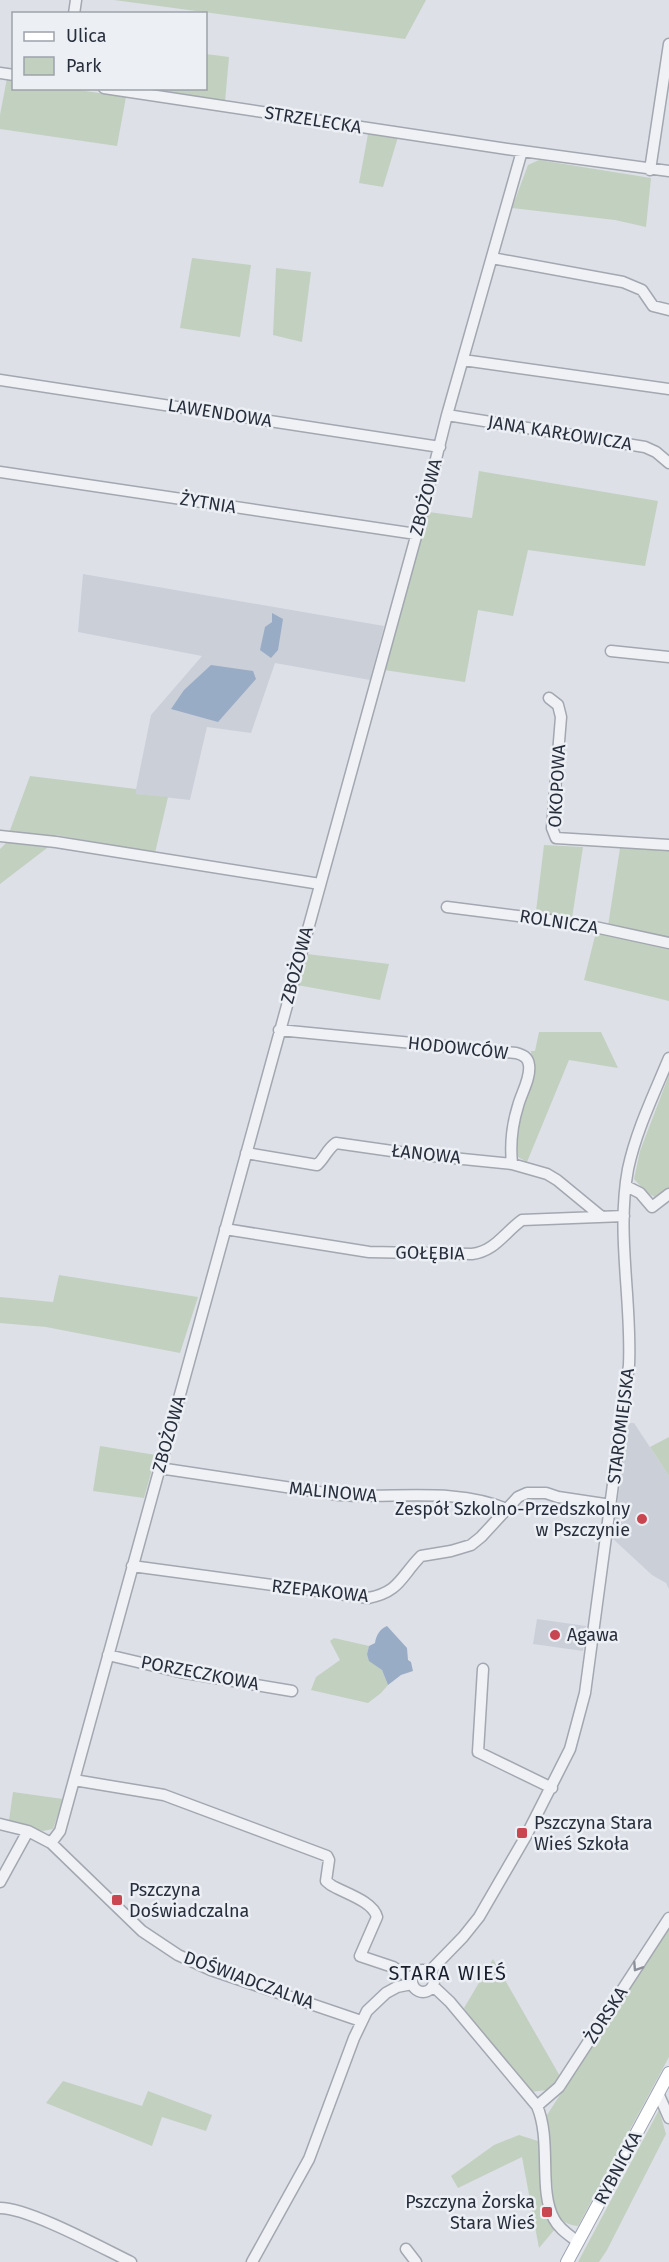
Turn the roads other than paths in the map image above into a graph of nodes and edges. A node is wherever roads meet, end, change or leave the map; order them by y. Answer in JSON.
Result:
{"nodes":[{"id":1,"x":669,"y":44,"type":"edge"},
{"id":2,"x":117,"y":90,"type":"edge"},
{"id":3,"x":522,"y":151,"type":"junction"},
{"id":4,"x":650,"y":170,"type":"junction"},
{"id":5,"x":669,"y":171,"type":"edge"},
{"id":6,"x":492,"y":258,"type":"junction"},
{"id":7,"x":669,"y":310,"type":"edge"},
{"id":8,"x":463,"y":360,"type":"junction"},
{"id":9,"x":0,"y":380,"type":"edge"},
{"id":10,"x":669,"y":389,"type":"edge"},
{"id":11,"x":447,"y":415,"type":"junction"},
{"id":12,"x":440,"y":447,"type":"junction"},
{"id":13,"x":669,"y":463,"type":"edge"},
{"id":14,"x":0,"y":472,"type":"edge"},
{"id":15,"x":416,"y":534,"type":"junction"},
{"id":16,"x":611,"y":651,"type":"dead end"},
{"id":17,"x":669,"y":657,"type":"edge"},
{"id":18,"x":549,"y":698,"type":"dead end"},
{"id":19,"x":0,"y":836,"type":"edge"},
{"id":20,"x":669,"y":845,"type":"edge"},
{"id":21,"x":320,"y":884,"type":"junction"},
{"id":22,"x":447,"y":907,"type":"dead end"},
{"id":23,"x":669,"y":943,"type":"edge"},
{"id":24,"x":279,"y":1030,"type":"junction"},
{"id":25,"x":669,"y":1058,"type":"edge"},
{"id":26,"x":246,"y":1153,"type":"junction"},
{"id":27,"x":512,"y":1164,"type":"junction"},
{"id":28,"x":626,"y":1186,"type":"junction"},
{"id":29,"x":669,"y":1194,"type":"edge"},
{"id":30,"x":624,"y":1216,"type":"junction"},
{"id":31,"x":602,"y":1217,"type":"junction"},
{"id":32,"x":225,"y":1229,"type":"junction"},
{"id":33,"x":159,"y":1468,"type":"junction"},
{"id":34,"x":611,"y":1505,"type":"junction"},
{"id":35,"x":507,"y":1509,"type":"junction"},
{"id":36,"x":132,"y":1566,"type":"junction"},
{"id":37,"x":108,"y":1654,"type":"junction"},
{"id":38,"x":483,"y":1669,"type":"dead end"},
{"id":39,"x":292,"y":1692,"type":"dead end"},
{"id":40,"x":74,"y":1780,"type":"junction"},
{"id":41,"x":552,"y":1788,"type":"junction"},
{"id":42,"x":0,"y":1824,"type":"edge"},
{"id":43,"x":28,"y":1831,"type":"junction"},
{"id":44,"x":51,"y":1843,"type":"junction"},
{"id":45,"x":0,"y":1882,"type":"edge"},
{"id":46,"x":669,"y":1918,"type":"edge"},
{"id":47,"x":429,"y":1972,"type":"junction"},
{"id":48,"x":411,"y":1982,"type":"junction"},
{"id":49,"x":433,"y":1986,"type":"junction"},
{"id":50,"x":362,"y":2021,"type":"junction"},
{"id":51,"x":669,"y":2073,"type":"edge"},
{"id":52,"x":658,"y":2093,"type":"junction"},
{"id":53,"x":537,"y":2106,"type":"junction"},
{"id":54,"x":669,"y":2118,"type":"edge"},
{"id":55,"x":0,"y":2208,"type":"edge"},
{"id":56,"x":578,"y":2242,"type":"junction"},
{"id":57,"x":406,"y":2249,"type":"dead end"},
{"id":58,"x":131,"y":2262,"type":"edge"},
{"id":59,"x":252,"y":2262,"type":"edge"},
{"id":60,"x":416,"y":2262,"type":"edge"},
{"id":61,"x":567,"y":2262,"type":"edge"}],
"edges":[{"from":1,"to":4,"type":"street"},
{"from":2,"to":3,"type":"street","name":"STRZELECKA"},
{"from":3,"to":4,"type":"street","name":"STRZELECKA"},
{"from":3,"to":6,"type":"street","name":"ZBOŻOWA"},
{"from":4,"to":5,"type":"street","name":"STRZELECKA"},
{"from":6,"to":7,"type":"street"},
{"from":6,"to":8,"type":"street","name":"ZBOŻOWA"},
{"from":8,"to":10,"type":"street"},
{"from":8,"to":11,"type":"street","name":"ZBOŻOWA"},
{"from":9,"to":12,"type":"street","name":"LAWENDOWA"},
{"from":11,"to":12,"type":"street","name":"ZBOŻOWA"},
{"from":11,"to":13,"type":"street","name":"JANA KARŁOWICZA"},
{"from":12,"to":15,"type":"street","name":"ZBOŻOWA"},
{"from":14,"to":15,"type":"street","name":"ŻYTNIA"},
{"from":15,"to":21,"type":"street","name":"ZBOŻOWA"},
{"from":16,"to":17,"type":"street"},
{"from":18,"to":20,"type":"street","name":"OKOPOWA"},
{"from":19,"to":21,"type":"street"},
{"from":21,"to":24,"type":"street","name":"ZBOŻOWA"},
{"from":22,"to":23,"type":"street","name":"ROLNICZA"},
{"from":24,"to":26,"type":"street","name":"ZBOŻOWA"},
{"from":24,"to":27,"type":"street","name":"HODOWCÓW"},
{"from":25,"to":28,"type":"street","name":"STAROMIEJSKA"},
{"from":26,"to":27,"type":"street","name":"ŁANOWA"},
{"from":26,"to":32,"type":"street","name":"ZBOŻOWA"},
{"from":27,"to":31,"type":"street","name":"ŁANOWA"},
{"from":28,"to":29,"type":"street"},
{"from":28,"to":30,"type":"street","name":"STAROMIEJSKA"},
{"from":30,"to":31,"type":"street","name":"GOŁĘBIA"},
{"from":30,"to":34,"type":"street","name":"STAROMIEJSKA"},
{"from":31,"to":32,"type":"street","name":"GOŁĘBIA"},
{"from":32,"to":33,"type":"street","name":"ZBOŻOWA"},
{"from":33,"to":35,"type":"street","name":"MALINOWA"},
{"from":33,"to":36,"type":"street","name":"ZBOŻOWA"},
{"from":34,"to":35,"type":"street","name":"RZEPAKOWA"},
{"from":34,"to":41,"type":"street","name":"STAROMIEJSKA"},
{"from":35,"to":36,"type":"street","name":"RZEPAKOWA"},
{"from":36,"to":37,"type":"street","name":"ZBOŻOWA"},
{"from":37,"to":39,"type":"street","name":"PORZECZKOWA"},
{"from":37,"to":40,"type":"street","name":"ZBOŻOWA"},
{"from":38,"to":41,"type":"street"},
{"from":40,"to":44,"type":"street","name":"ZBOŻOWA"},
{"from":40,"to":48,"type":"street"},
{"from":41,"to":47,"type":"street","name":"STAROMIEJSKA"},
{"from":42,"to":43,"type":"street","name":"DOŚWIADCZALNA"},
{"from":43,"to":44,"type":"street","name":"DOŚWIADCZALNA"},
{"from":43,"to":45,"type":"street"},
{"from":44,"to":50,"type":"street","name":"DOŚWIADCZALNA"},
{"from":46,"to":53,"type":"street","name":"ŻORSKA","one_way":true},
{"from":47,"to":48,"type":"street"},
{"from":47,"to":49,"type":"street"},
{"from":48,"to":49,"type":"street"},
{"from":48,"to":50,"type":"street"},
{"from":49,"to":53,"type":"street"},
{"from":50,"to":59,"type":"street"},
{"from":51,"to":52,"type":"main road","name":"RYBNICKA"},
{"from":52,"to":54,"type":"street"},
{"from":52,"to":56,"type":"main road","name":"RYBNICKA"},
{"from":53,"to":56,"type":"street"},
{"from":55,"to":58,"type":"street"},
{"from":56,"to":61,"type":"main road","name":"RYBNICKA"},
{"from":57,"to":60,"type":"street"}]}
